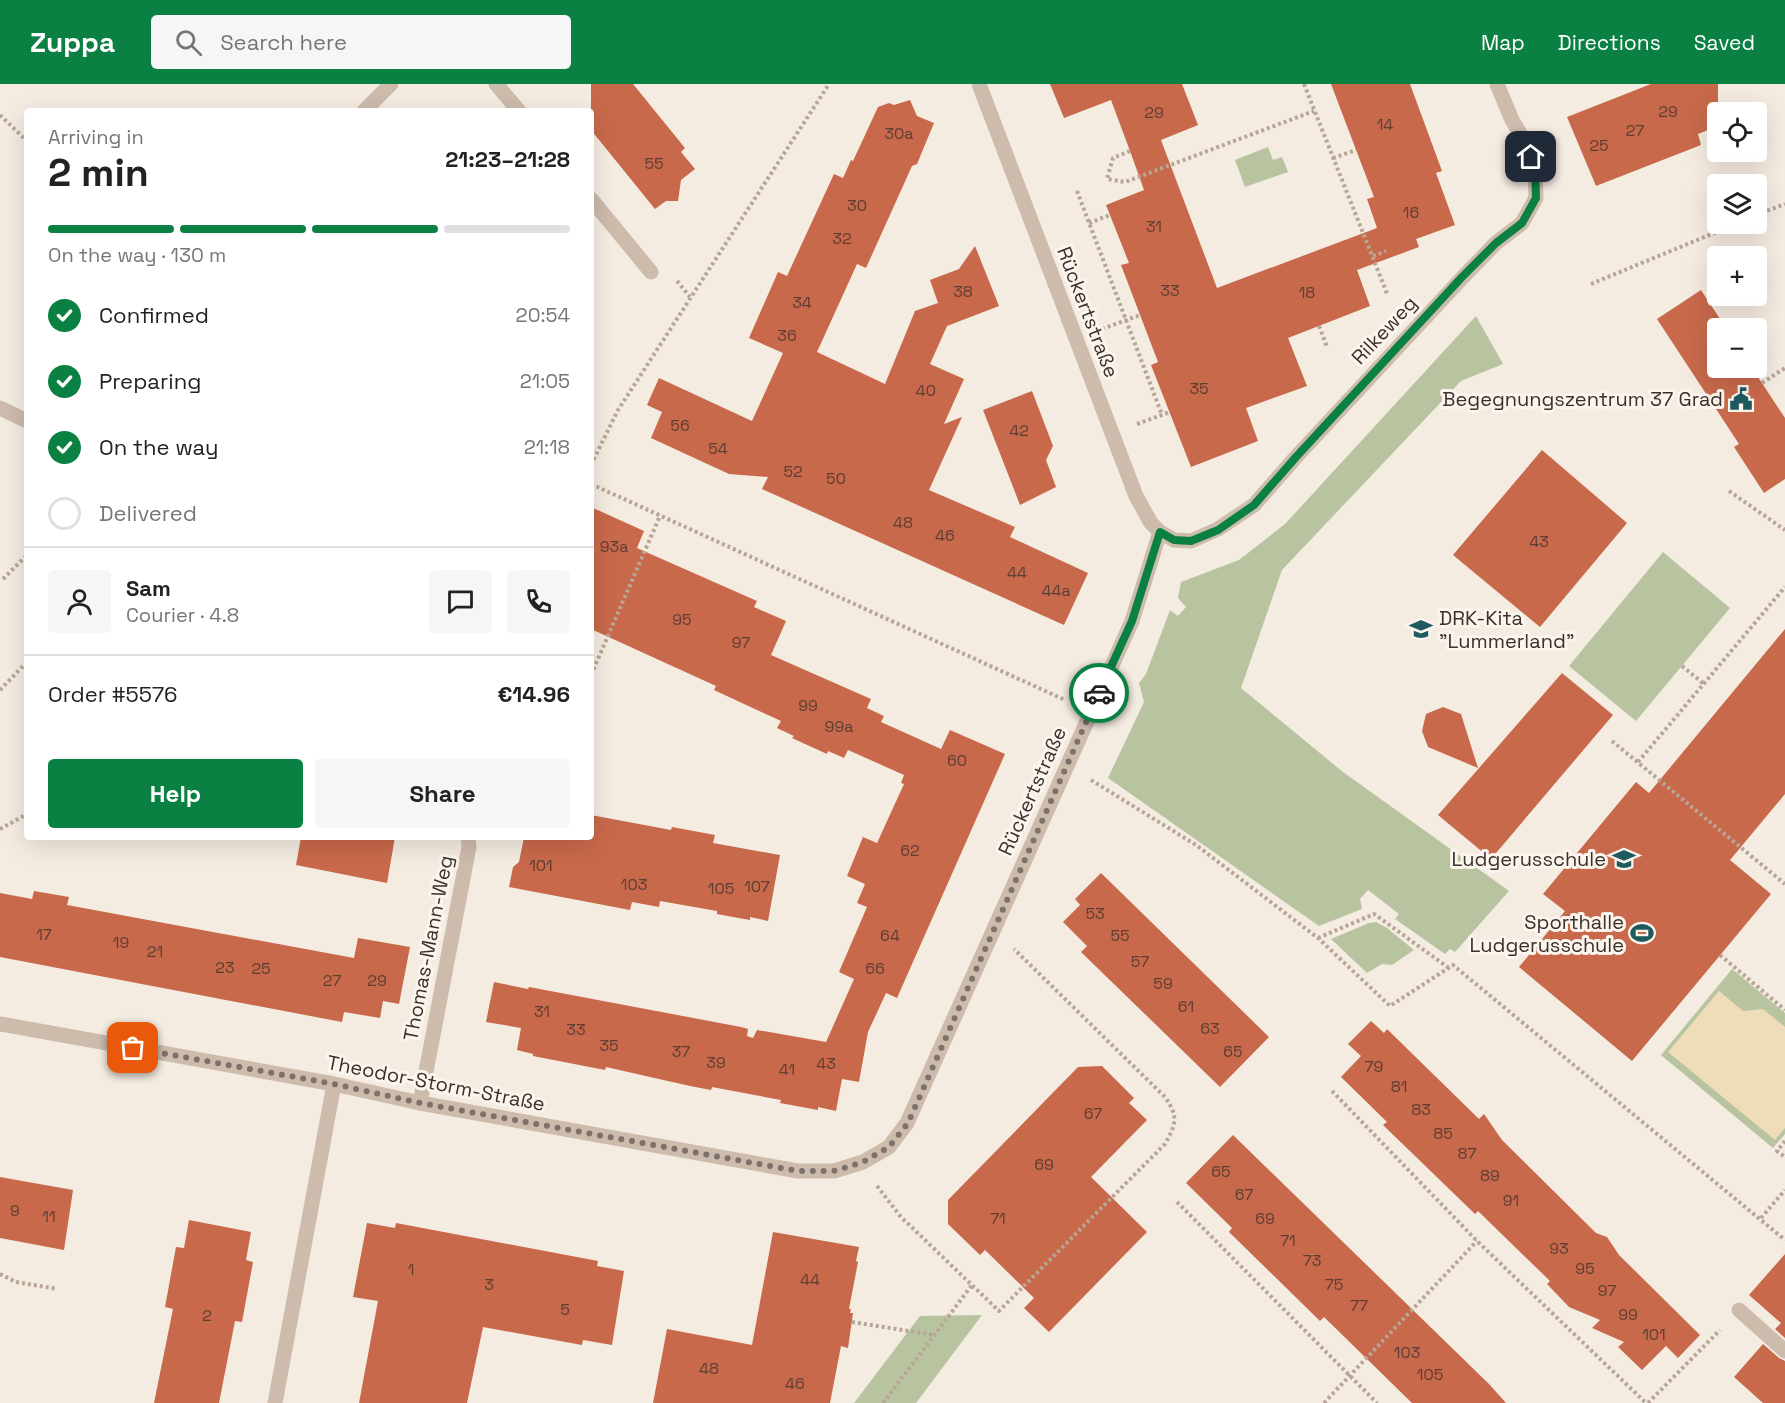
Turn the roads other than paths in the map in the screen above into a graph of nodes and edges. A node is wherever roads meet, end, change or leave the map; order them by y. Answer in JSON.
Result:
{"nodes":[{"id":1,"x":391,"y":84,"type":"edge"},
{"id":2,"x":496,"y":84,"type":"edge"},
{"id":3,"x":980,"y":84,"type":"edge"},
{"id":4,"x":1497,"y":84,"type":"edge"},
{"id":5,"x":367,"y":108,"type":"edge"},
{"id":6,"x":516,"y":108,"type":"edge"},
{"id":7,"x":594,"y":203,"type":"edge"},
{"id":8,"x":651,"y":272,"type":"dead end"},
{"id":9,"x":0,"y":408,"type":"edge"},
{"id":10,"x":24,"y":420,"type":"edge"},
{"id":11,"x":1160,"y":532,"type":"junction"},
{"id":12,"x":468,"y":840,"type":"edge"},
{"id":13,"x":0,"y":1024,"type":"edge"},
{"id":14,"x":334,"y":1084,"type":"junction"},
{"id":15,"x":420,"y":1103,"type":"junction"},
{"id":16,"x":863,"y":1162,"type":"joint"},
{"id":17,"x":1739,"y":1310,"type":"road end"},
{"id":18,"x":1785,"y":1351,"type":"edge"},
{"id":19,"x":275,"y":1403,"type":"edge"}],
"edges":[{"from":1,"to":5,"type":"street"},
{"from":2,"to":6,"type":"street"},
{"from":3,"to":11,"type":"street","name":"Rückertstraße"},
{"from":4,"to":11,"type":"street","name":"Rilkeweg"},
{"from":7,"to":8,"type":"street"},
{"from":9,"to":10,"type":"street"},
{"from":11,"to":16,"type":"street","name":"Rückertstraße"},
{"from":12,"to":15,"type":"street","name":"Thomas-Mann-Weg"},
{"from":13,"to":14,"type":"street","name":"Theodor-Storm-Straße"},
{"from":14,"to":15,"type":"street","name":"Theodor-Storm-Straße"},
{"from":14,"to":19,"type":"street"},
{"from":15,"to":16,"type":"street","name":"Theodor-Storm-Straße"},
{"from":17,"to":18,"type":"street"}]}
